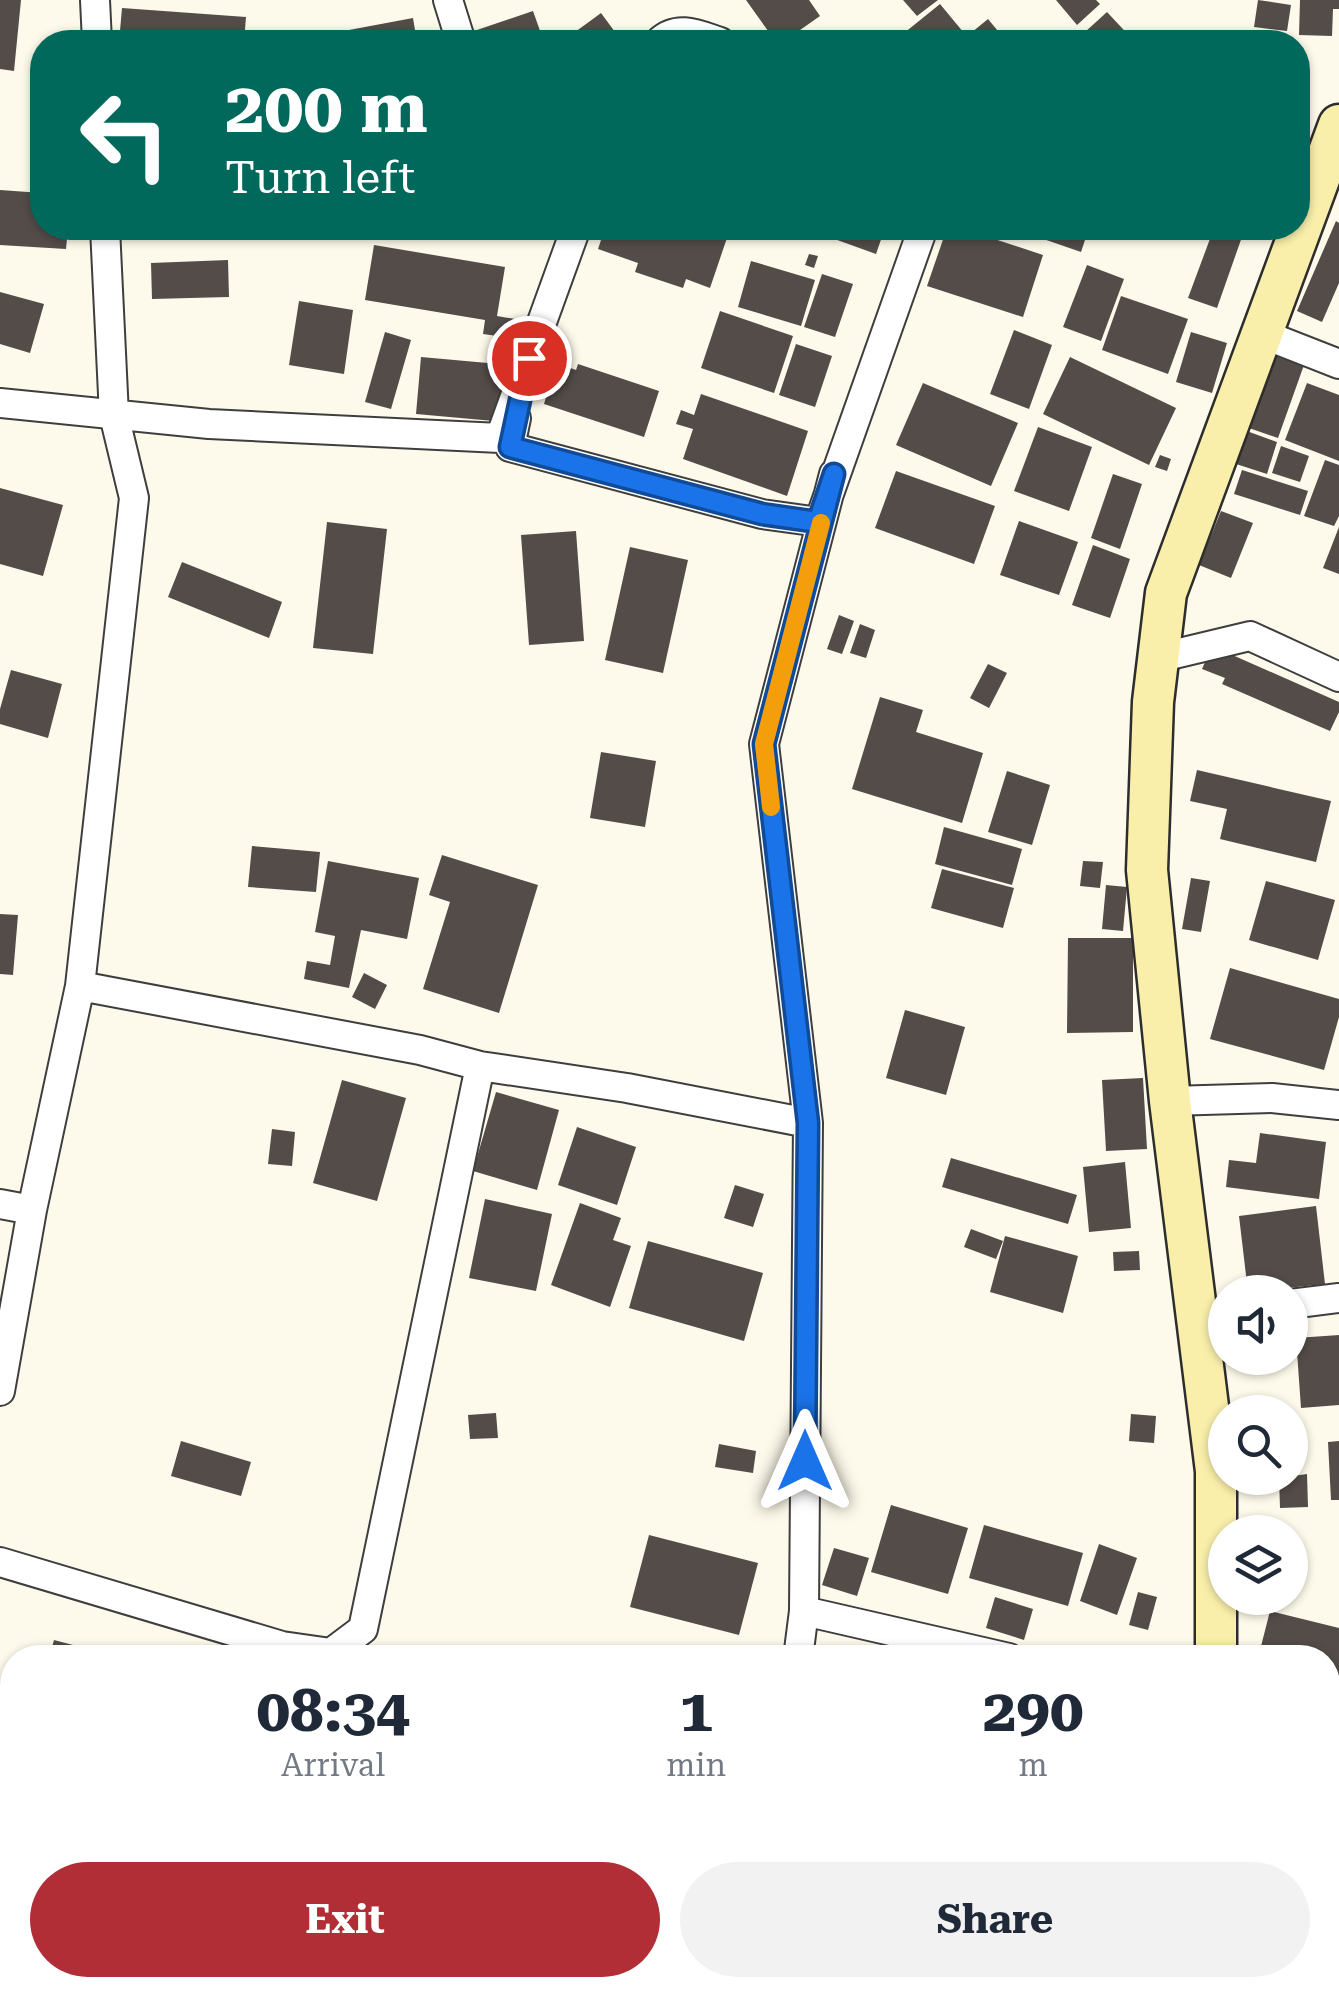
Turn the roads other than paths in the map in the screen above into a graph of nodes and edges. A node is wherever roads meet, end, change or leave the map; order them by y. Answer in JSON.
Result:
{"nodes":[{"id":1,"x":95,"y":0,"type":"edge"},
{"id":2,"x":448,"y":0,"type":"edge"},
{"id":3,"x":96,"y":30,"type":"edge"},
{"id":4,"x":457,"y":30,"type":"edge"},
{"id":5,"x":1339,"y":124,"type":"edge"},
{"id":6,"x":1310,"y":192,"type":"edge"},
{"id":7,"x":106,"y":240,"type":"edge"},
{"id":8,"x":572,"y":240,"type":"edge"},
{"id":9,"x":919,"y":240,"type":"edge"},
{"id":10,"x":1292,"y":240,"type":"edge"},
{"id":11,"x":1260,"y":333,"type":"junction"},
{"id":12,"x":529,"y":358,"type":"junction"},
{"id":13,"x":1339,"y":364,"type":"edge"},
{"id":14,"x":0,"y":403,"type":"edge"},
{"id":15,"x":114,"y":415,"type":"junction"},
{"id":16,"x":834,"y":474,"type":"junction"},
{"id":17,"x":1158,"y":658,"type":"junction"},
{"id":18,"x":1339,"y":677,"type":"edge"},
{"id":19,"x":80,"y":986,"type":"junction"},
{"id":20,"x":480,"y":1066,"type":"junction"},
{"id":21,"x":1170,"y":1101,"type":"junction"},
{"id":22,"x":1339,"y":1105,"type":"edge"},
{"id":23,"x":808,"y":1123,"type":"junction"},
{"id":24,"x":0,"y":1204,"type":"edge"},
{"id":25,"x":32,"y":1210,"type":"junction"},
{"id":26,"x":1339,"y":1298,"type":"edge"},
{"id":27,"x":1208,"y":1302,"type":"edge"},
{"id":28,"x":1308,"y":1302,"type":"edge"},
{"id":29,"x":1212,"y":1375,"type":"edge"},
{"id":30,"x":0,"y":1391,"type":"edge"},
{"id":31,"x":0,"y":1562,"type":"edge"},
{"id":32,"x":804,"y":1612,"type":"junction"},
{"id":33,"x":279,"y":1645,"type":"edge"},
{"id":34,"x":342,"y":1645,"type":"edge"},
{"id":35,"x":800,"y":1645,"type":"edge"},
{"id":36,"x":951,"y":1645,"type":"edge"},
{"id":37,"x":1216,"y":1645,"type":"edge"}],
"edges":[{"from":1,"to":3,"type":"street"},
{"from":2,"to":4,"type":"street"},
{"from":5,"to":6,"type":"street"},
{"from":7,"to":15,"type":"street"},
{"from":8,"to":12,"type":"street"},
{"from":9,"to":16,"type":"street"},
{"from":10,"to":11,"type":"street"},
{"from":11,"to":13,"type":"street"},
{"from":11,"to":17,"type":"street"},
{"from":12,"to":15,"type":"street"},
{"from":12,"to":16,"type":"street"},
{"from":14,"to":15,"type":"street"},
{"from":15,"to":19,"type":"street"},
{"from":16,"to":23,"type":"street"},
{"from":17,"to":18,"type":"street"},
{"from":17,"to":21,"type":"street"},
{"from":19,"to":20,"type":"street"},
{"from":19,"to":25,"type":"street"},
{"from":20,"to":23,"type":"street"},
{"from":20,"to":34,"type":"street"},
{"from":21,"to":22,"type":"street"},
{"from":21,"to":27,"type":"street"},
{"from":23,"to":32,"type":"street"},
{"from":24,"to":25,"type":"street"},
{"from":25,"to":30,"type":"street"},
{"from":26,"to":28,"type":"street"},
{"from":29,"to":37,"type":"street"},
{"from":31,"to":33,"type":"street"},
{"from":32,"to":35,"type":"street"},
{"from":32,"to":36,"type":"street"}]}
